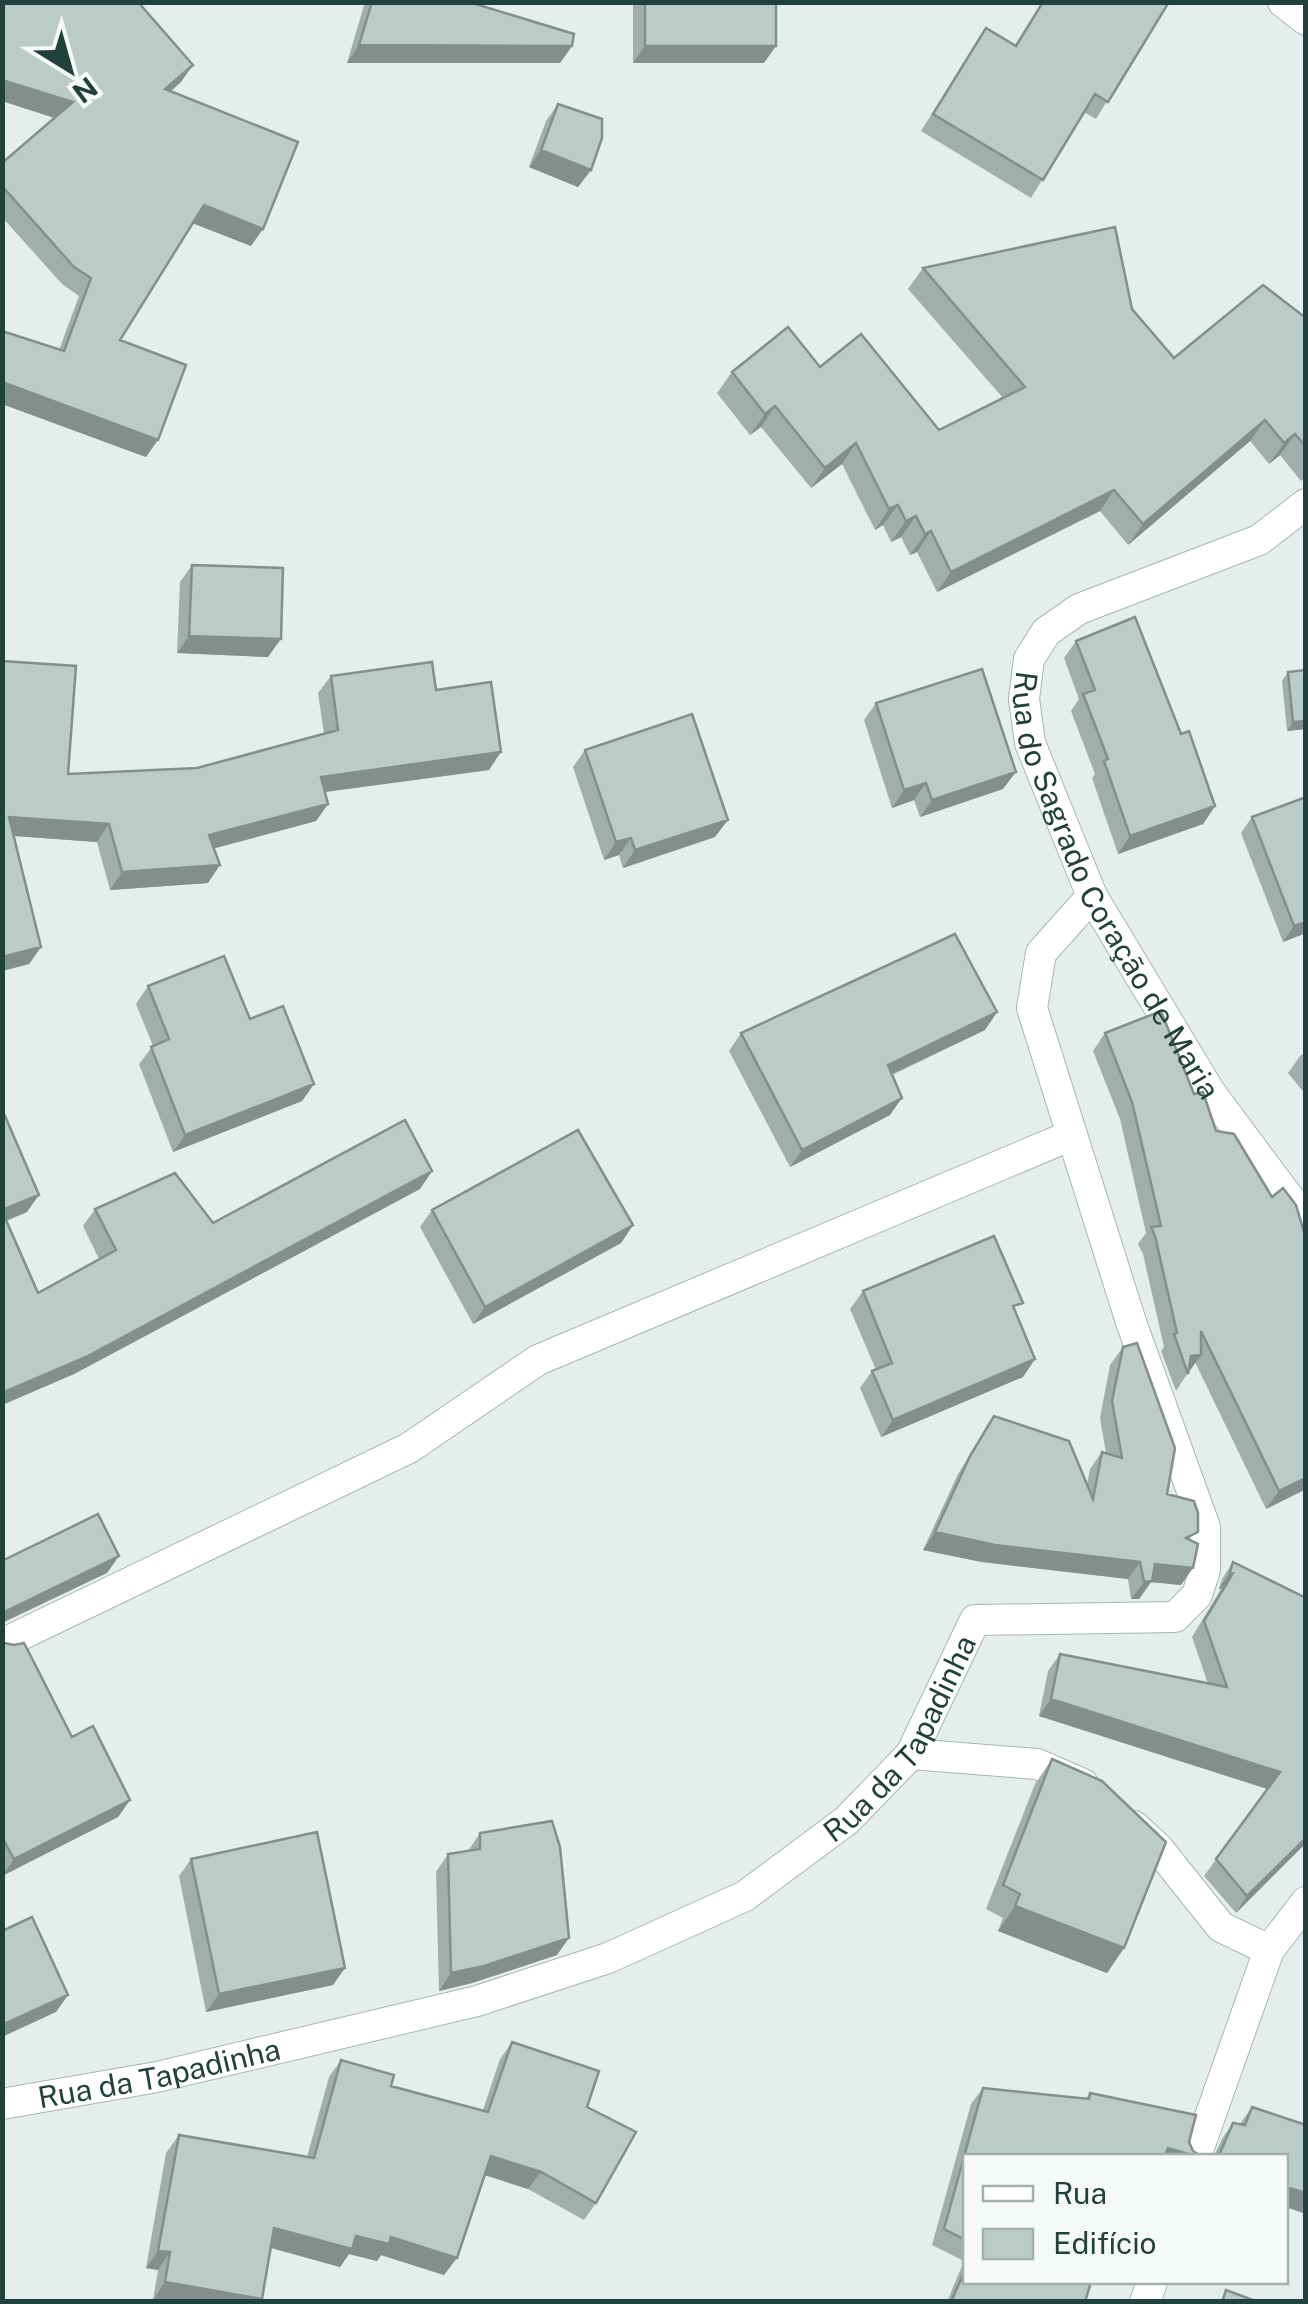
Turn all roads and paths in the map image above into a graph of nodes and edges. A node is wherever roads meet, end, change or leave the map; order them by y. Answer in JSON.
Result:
{"nodes":[{"id":1,"x":1283,"y":2,"type":"edge"},
{"id":2,"x":1306,"y":20,"type":"edge"},
{"id":3,"x":1306,"y":504,"type":"edge"},
{"id":4,"x":1092,"y":896,"type":"junction"},
{"id":5,"x":1072,"y":1135,"type":"junction"},
{"id":6,"x":1306,"y":1221,"type":"edge"},
{"id":7,"x":2,"y":1644,"type":"edge"},
{"id":8,"x":912,"y":1754,"type":"junction"},
{"id":9,"x":1306,"y":1902,"type":"edge"},
{"id":10,"x":1269,"y":1950,"type":"junction"},
{"id":11,"x":2,"y":2104,"type":"edge"},
{"id":12,"x":1197,"y":2154,"type":"edge"}],
"edges":[{"from":1,"to":2,"type":"street"},
{"from":3,"to":4,"type":"street","name":"Rua do Sagrado Coração de Maria"},
{"from":4,"to":5,"type":"street","name":"Rua da Tapadinha"},
{"from":4,"to":6,"type":"street","name":"Rua do Sagrado Coração de Maria"},
{"from":5,"to":7,"type":"street"},
{"from":5,"to":8,"type":"street","name":"Rua da Tapadinha"},
{"from":8,"to":10,"type":"street"},
{"from":8,"to":11,"type":"street","name":"Rua da Tapadinha"},
{"from":9,"to":10,"type":"street"},
{"from":10,"to":12,"type":"street"}]}
